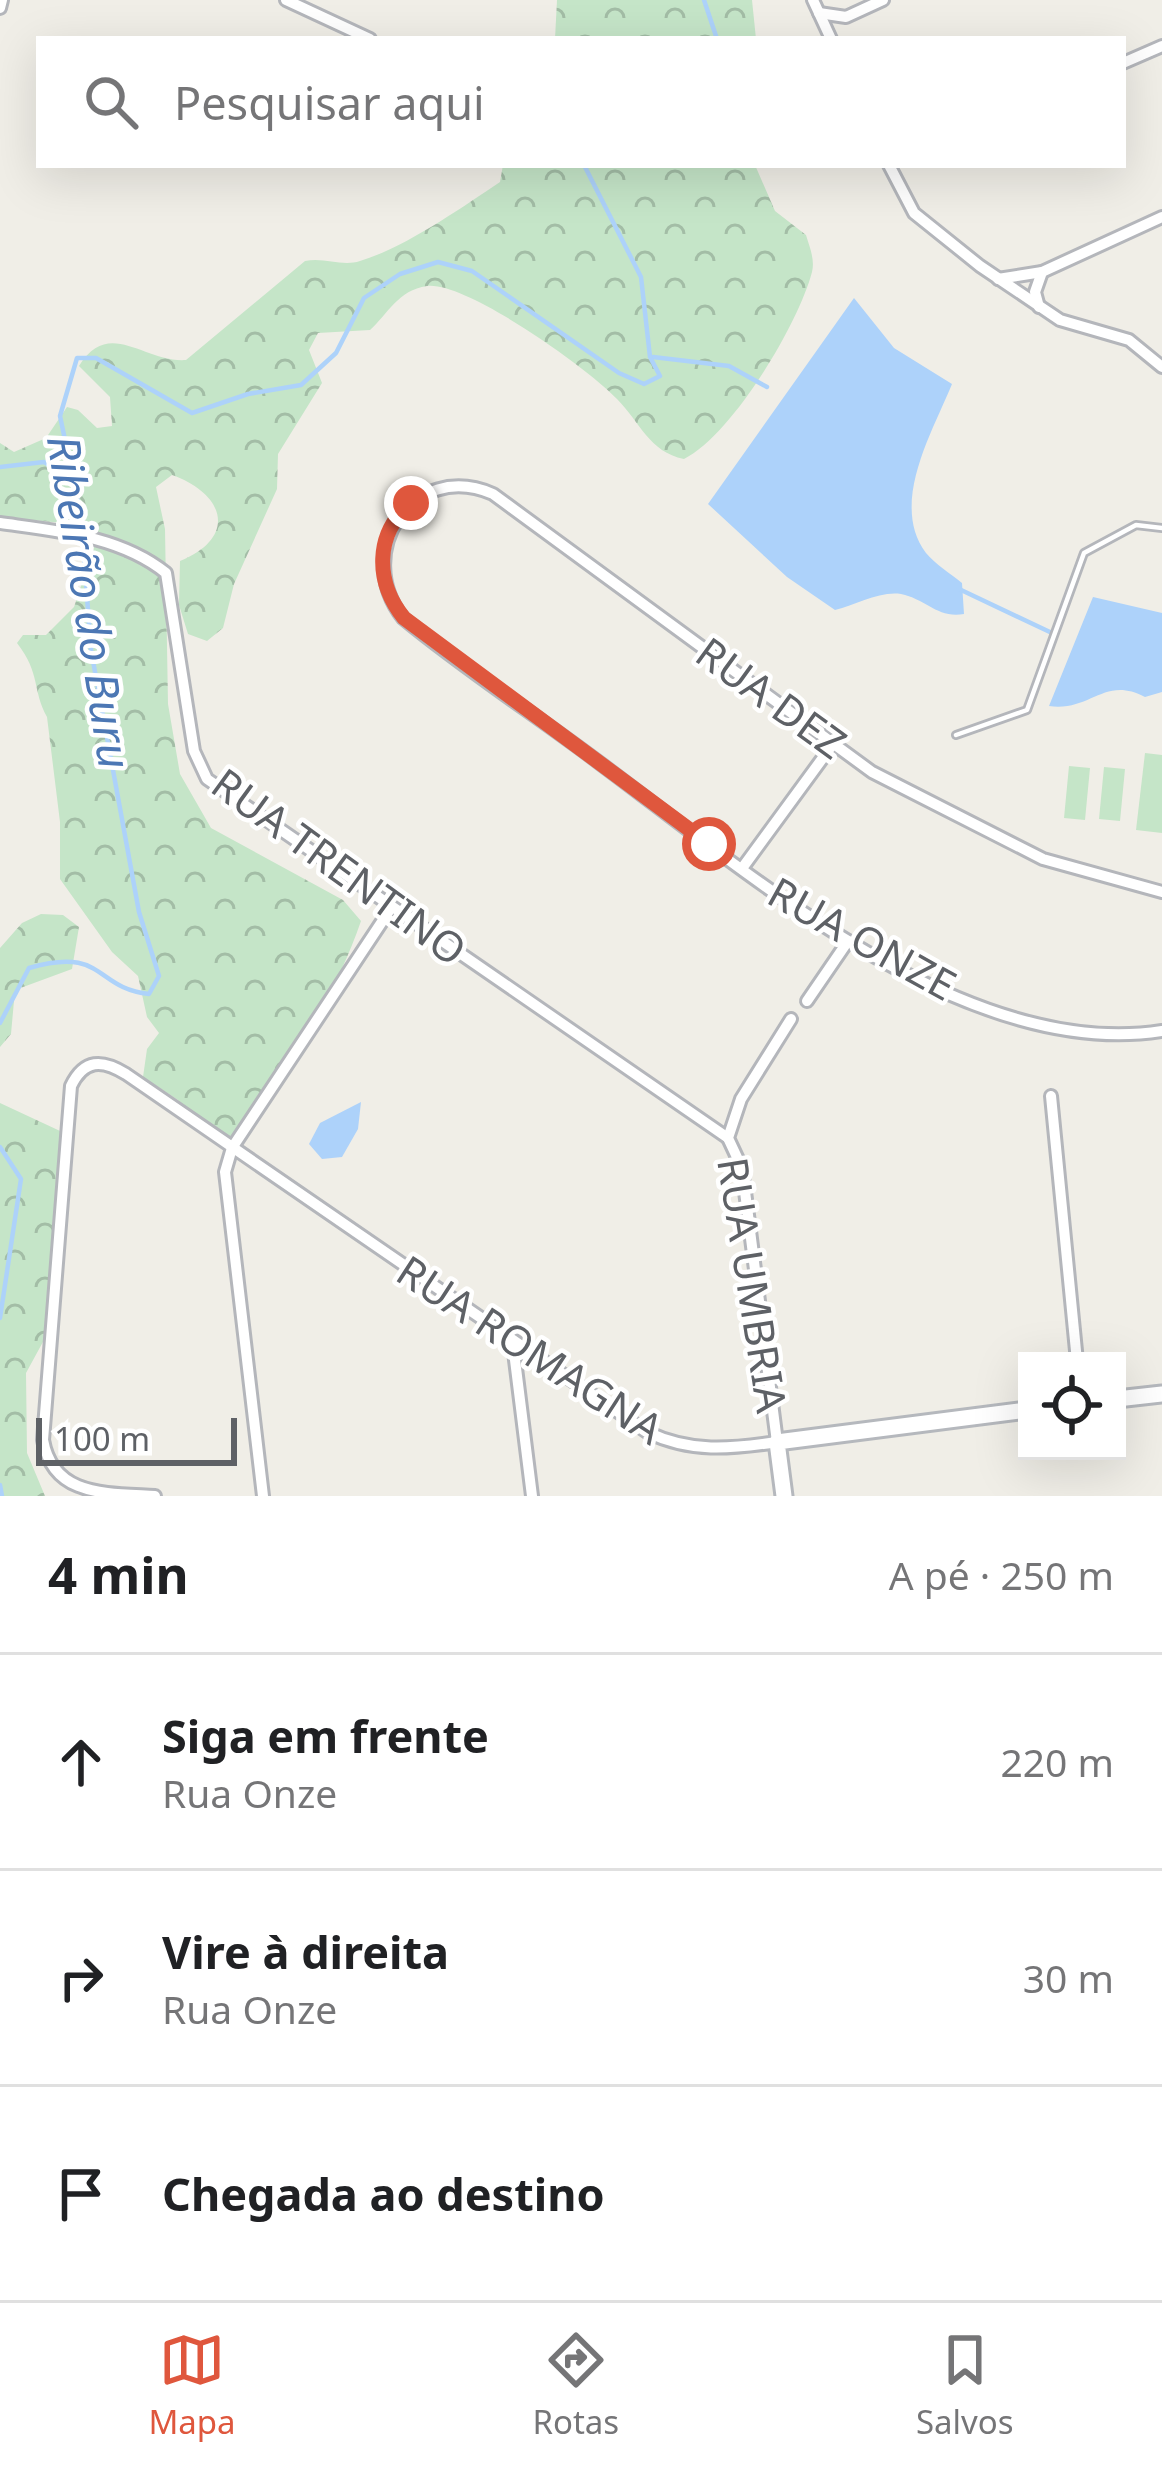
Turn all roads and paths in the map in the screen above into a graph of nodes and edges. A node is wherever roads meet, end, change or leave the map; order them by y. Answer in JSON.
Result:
{"nodes":[{"id":1,"x":286,"y":0,"type":"edge"},
{"id":2,"x":813,"y":0,"type":"edge"},
{"id":3,"x":884,"y":0,"type":"edge"},
{"id":4,"x":819,"y":13,"type":"junction"},
{"id":5,"x":846,"y":17,"type":"junction"},
{"id":6,"x":364,"y":36,"type":"edge"},
{"id":7,"x":830,"y":36,"type":"edge"},
{"id":8,"x":834,"y":36,"type":"edge"},
{"id":9,"x":1162,"y":46,"type":"edge"},
{"id":10,"x":1126,"y":62,"type":"edge"},
{"id":11,"x":890,"y":168,"type":"edge"},
{"id":12,"x":903,"y":168,"type":"edge"},
{"id":13,"x":898,"y":184,"type":"junction"},
{"id":14,"x":1162,"y":218,"type":"edge"},
{"id":15,"x":1042,"y":272,"type":"junction"},
{"id":16,"x":998,"y":279,"type":"junction"},
{"id":17,"x":1039,"y":307,"type":"junction"},
{"id":18,"x":1162,"y":367,"type":"edge"},
{"id":19,"x":403,"y":509,"type":"joint"},
{"id":20,"x":0,"y":523,"type":"edge"},
{"id":21,"x":1162,"y":528,"type":"edge"},
{"id":22,"x":956,"y":735,"type":"dead end"},
{"id":23,"x":833,"y":744,"type":"junction"},
{"id":24,"x":743,"y":866,"type":"junction"},
{"id":25,"x":1162,"y":892,"type":"edge"},
{"id":26,"x":391,"y":908,"type":"junction"},
{"id":27,"x":848,"y":941,"type":"junction"},
{"id":28,"x":807,"y":1001,"type":"dead end"},
{"id":29,"x":790,"y":1019,"type":"dead end"},
{"id":30,"x":1162,"y":1031,"type":"edge"},
{"id":31,"x":1051,"y":1096,"type":"dead end"},
{"id":32,"x":728,"y":1138,"type":"junction"},
{"id":33,"x":232,"y":1148,"type":"junction"},
{"id":34,"x":513,"y":1344,"type":"junction"},
{"id":35,"x":1076,"y":1352,"type":"edge"},
{"id":36,"x":1162,"y":1394,"type":"edge"},
{"id":37,"x":1126,"y":1398,"type":"edge"},
{"id":38,"x":1018,"y":1411,"type":"edge"},
{"id":39,"x":777,"y":1442,"type":"junction"},
{"id":40,"x":155,"y":1496,"type":"edge"},
{"id":41,"x":263,"y":1496,"type":"edge"},
{"id":42,"x":532,"y":1496,"type":"edge"},
{"id":43,"x":784,"y":1496,"type":"edge"}],
"edges":[{"from":1,"to":6,"type":"street"},
{"from":2,"to":4,"type":"street"},
{"from":3,"to":5,"type":"street"},
{"from":4,"to":5,"type":"street"},
{"from":4,"to":7,"type":"street"},
{"from":5,"to":8,"type":"street"},
{"from":9,"to":10,"type":"street"},
{"from":11,"to":13,"type":"street"},
{"from":12,"to":13,"type":"street"},
{"from":13,"to":16,"type":"street"},
{"from":14,"to":15,"type":"street"},
{"from":15,"to":16,"type":"street"},
{"from":15,"to":17,"type":"street"},
{"from":16,"to":17,"type":"street"},
{"from":17,"to":18,"type":"street"},
{"from":19,"to":23,"type":"street","name":"RUA DEZ"},
{"from":19,"to":24,"type":"street","name":"RUA ONZE"},
{"from":20,"to":26,"type":"street","name":"RUA TRENTINO"},
{"from":21,"to":22,"type":"lane"},
{"from":23,"to":24,"type":"street"},
{"from":23,"to":25,"type":"street","name":"RUA DEZ"},
{"from":24,"to":27,"type":"street","name":"RUA ONZE"},
{"from":26,"to":32,"type":"street","name":"RUA TRENTINO"},
{"from":26,"to":33,"type":"street"},
{"from":27,"to":28,"type":"street"},
{"from":27,"to":30,"type":"street","name":"RUA ONZE"},
{"from":29,"to":32,"type":"street","name":"RUA UMBRIA"},
{"from":31,"to":35,"type":"street"},
{"from":32,"to":39,"type":"street","name":"RUA UMBRIA"},
{"from":33,"to":34,"type":"street","name":"RUA ROMAGNA"},
{"from":33,"to":40,"type":"street","name":"RUA ROMAGNA"},
{"from":33,"to":41,"type":"street"},
{"from":34,"to":39,"type":"street","name":"RUA ROMAGNA"},
{"from":34,"to":42,"type":"street"},
{"from":36,"to":37,"type":"street"},
{"from":38,"to":39,"type":"street","name":"RUA ROMAGNA"},
{"from":39,"to":43,"type":"street","name":"RUA UMBRIA"}]}
